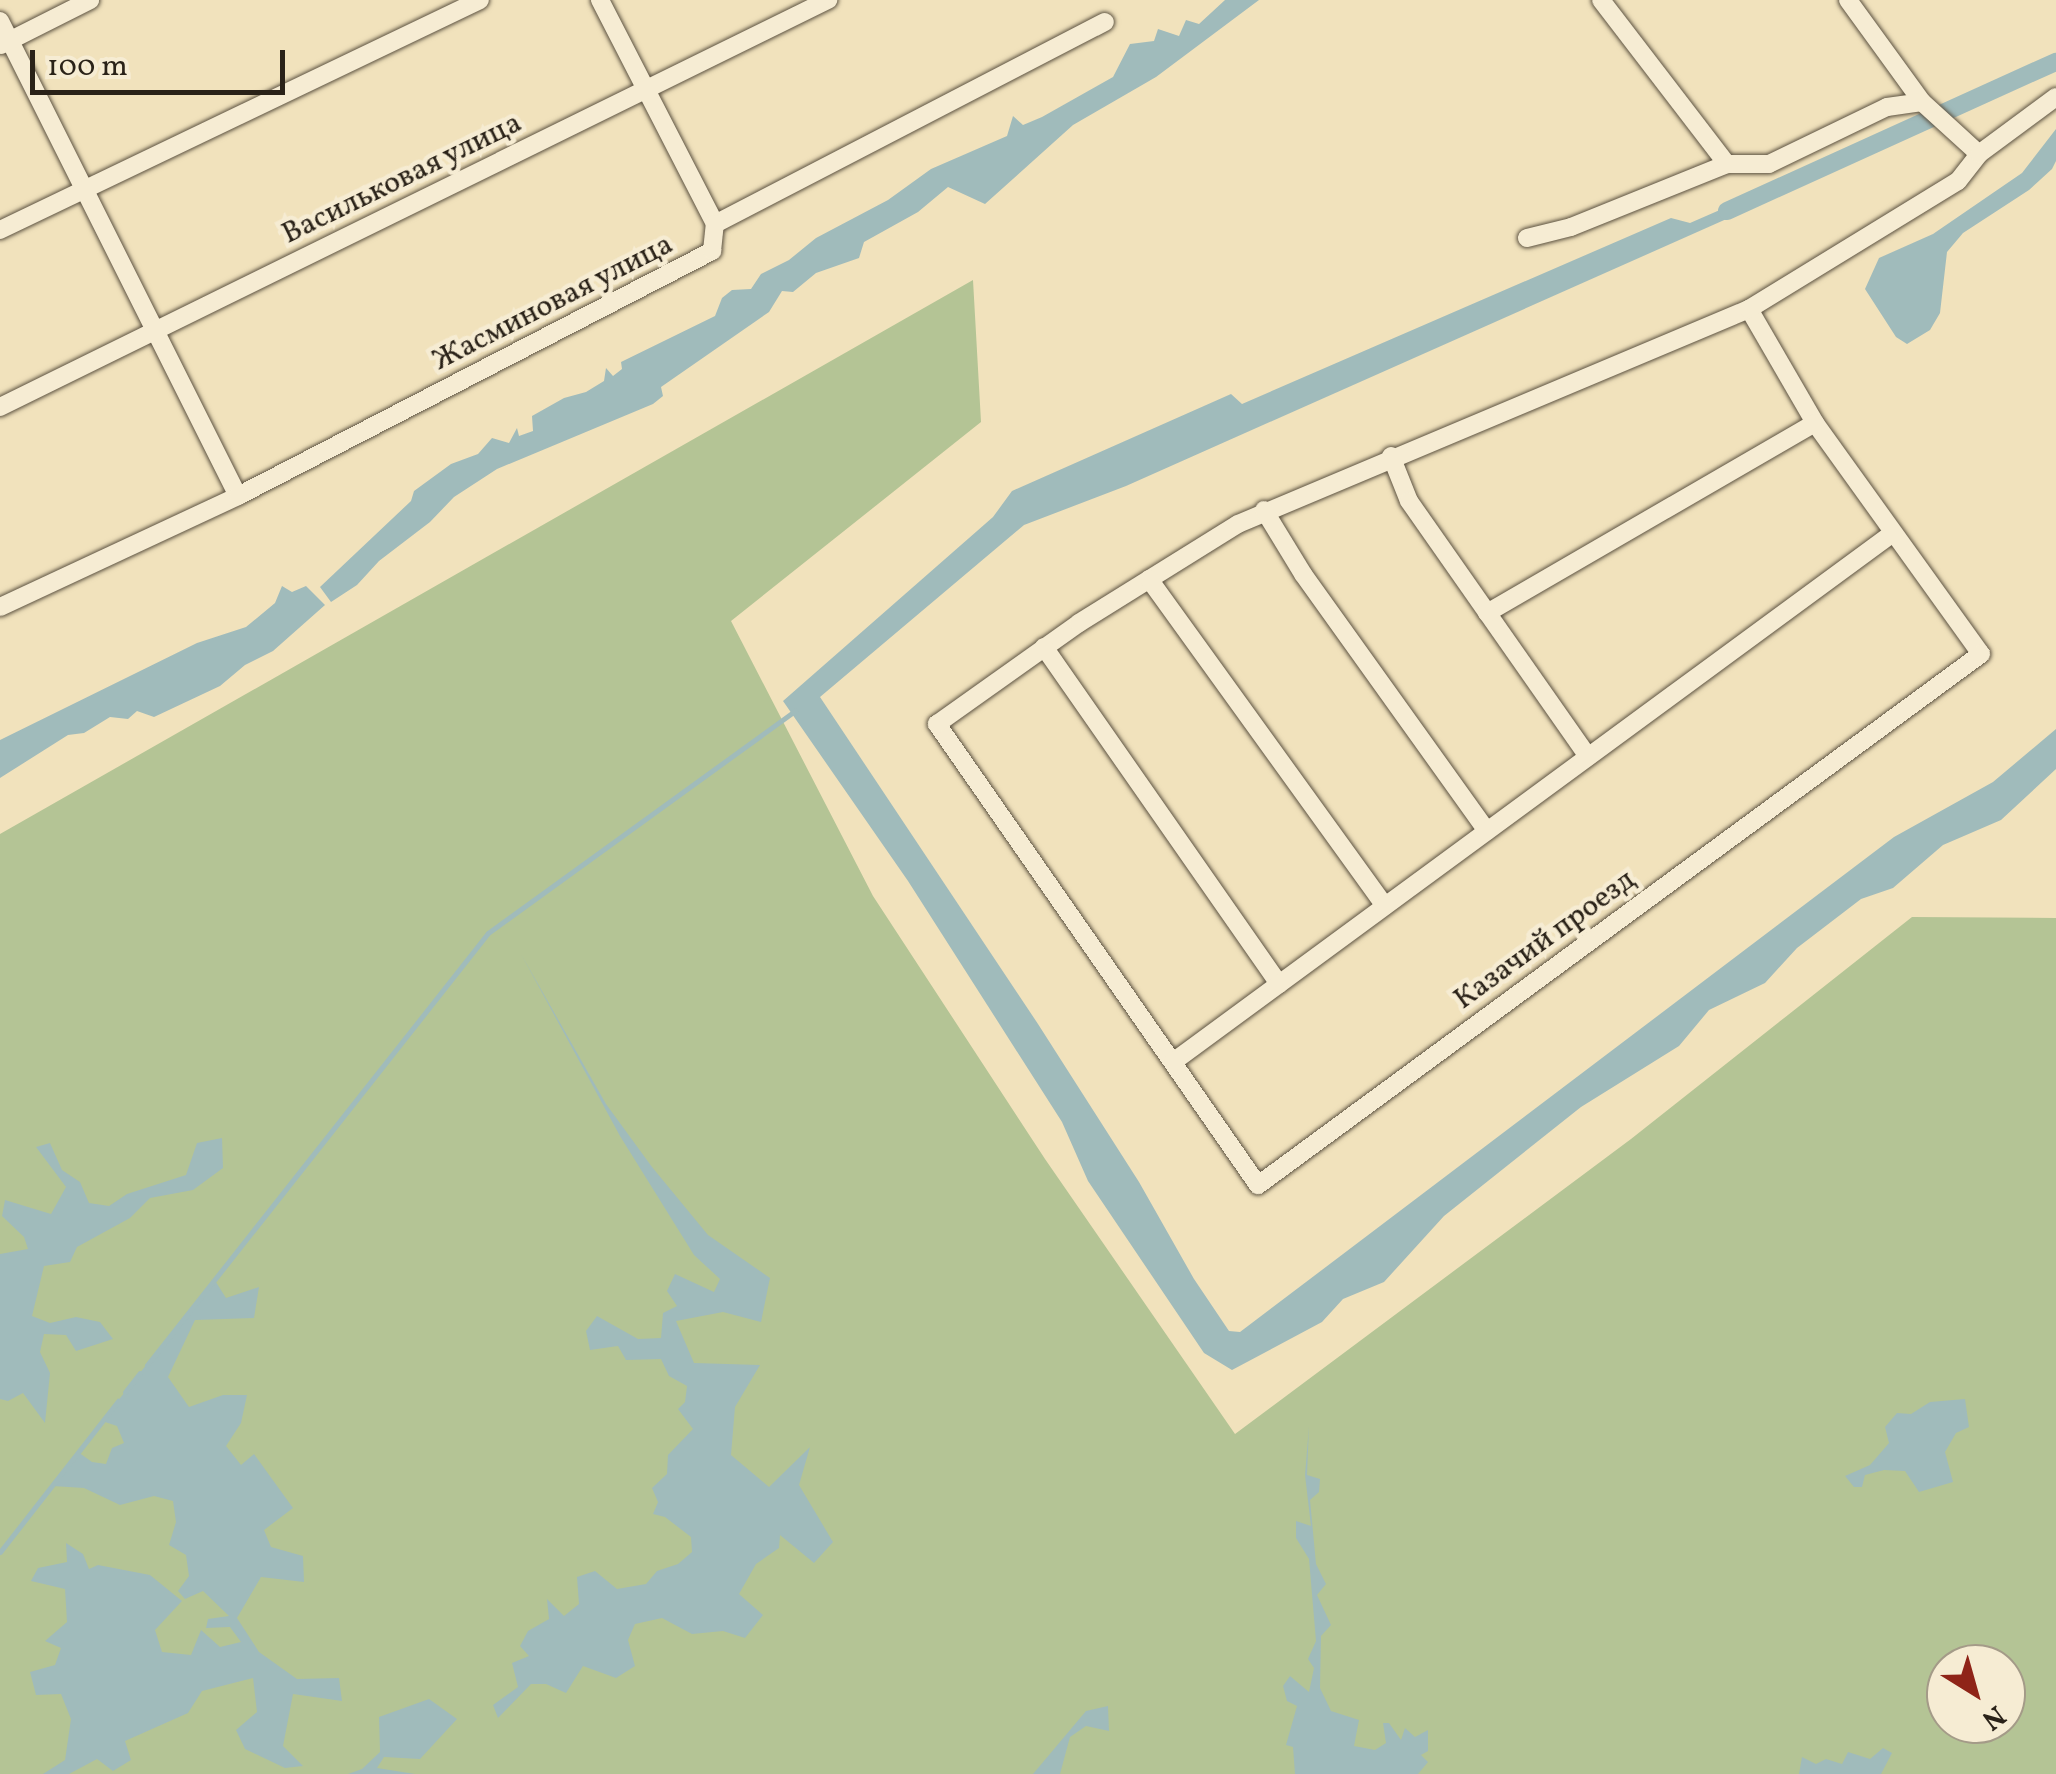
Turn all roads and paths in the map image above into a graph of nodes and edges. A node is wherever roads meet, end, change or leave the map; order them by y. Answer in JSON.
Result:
{"nodes":[{"id":1,"x":90,"y":0,"type":"edge"},
{"id":2,"x":480,"y":0,"type":"edge"},
{"id":3,"x":600,"y":0,"type":"edge"},
{"id":4,"x":828,"y":0,"type":"edge"},
{"id":5,"x":1601,"y":0,"type":"edge"},
{"id":6,"x":1848,"y":0,"type":"edge"},
{"id":7,"x":0,"y":21,"type":"edge"},
{"id":8,"x":1104,"y":22,"type":"dead end"},
{"id":9,"x":5,"y":44,"type":"edge"},
{"id":10,"x":644,"y":90,"type":"junction"},
{"id":11,"x":2056,"y":97,"type":"edge"},
{"id":12,"x":1922,"y":102,"type":"junction"},
{"id":13,"x":1979,"y":154,"type":"junction"},
{"id":14,"x":1727,"y":164,"type":"junction"},
{"id":15,"x":86,"y":191,"type":"junction"},
{"id":16,"x":715,"y":224,"type":"junction"},
{"id":17,"x":0,"y":230,"type":"edge"},
{"id":18,"x":1526,"y":238,"type":"dead end"},
{"id":19,"x":1749,"y":309,"type":"junction"},
{"id":20,"x":157,"y":330,"type":"junction"},
{"id":21,"x":0,"y":407,"type":"edge"},
{"id":22,"x":1815,"y":423,"type":"junction"},
{"id":23,"x":1391,"y":456,"type":"junction"},
{"id":24,"x":238,"y":496,"type":"junction"},
{"id":25,"x":1264,"y":510,"type":"junction"},
{"id":26,"x":1893,"y":533,"type":"junction"},
{"id":27,"x":1149,"y":579,"type":"junction"},
{"id":28,"x":0,"y":607,"type":"edge"},
{"id":29,"x":1487,"y":613,"type":"junction"},
{"id":30,"x":1044,"y":647,"type":"junction"},
{"id":31,"x":1588,"y":757,"type":"junction"},
{"id":32,"x":1488,"y":831,"type":"junction"},
{"id":33,"x":1385,"y":906,"type":"junction"},
{"id":34,"x":1279,"y":984,"type":"junction"},
{"id":35,"x":1172,"y":1062,"type":"junction"}],
"edges":[{"from":1,"to":9,"type":"street"},
{"from":2,"to":15,"type":"street"},
{"from":3,"to":10,"type":"street"},
{"from":4,"to":10,"type":"street","name":"Васильковая улица"},
{"from":5,"to":14,"type":"street"},
{"from":6,"to":12,"type":"street"},
{"from":7,"to":9,"type":"street"},
{"from":8,"to":16,"type":"street"},
{"from":9,"to":15,"type":"street"},
{"from":10,"to":16,"type":"street"},
{"from":10,"to":20,"type":"street","name":"Васильковая улица"},
{"from":11,"to":13,"type":"street"},
{"from":12,"to":13,"type":"street"},
{"from":12,"to":14,"type":"street"},
{"from":13,"to":19,"type":"street"},
{"from":14,"to":18,"type":"street"},
{"from":15,"to":17,"type":"street"},
{"from":15,"to":20,"type":"street"},
{"from":16,"to":24,"type":"street","name":"Жасминовая улица"},
{"from":19,"to":22,"type":"street","name":"Казачий проезд"},
{"from":19,"to":23,"type":"street"},
{"from":20,"to":21,"type":"street","name":"Васильковая улица"},
{"from":20,"to":24,"type":"street"},
{"from":22,"to":26,"type":"street","name":"Казачий проезд"},
{"from":22,"to":29,"type":"street"},
{"from":23,"to":25,"type":"street"},
{"from":23,"to":29,"type":"street"},
{"from":24,"to":28,"type":"street","name":"Жасминовая улица"},
{"from":25,"to":27,"type":"street"},
{"from":25,"to":32,"type":"street"},
{"from":26,"to":31,"type":"street"},
{"from":26,"to":35,"type":"street","name":"Казачий проезд"},
{"from":27,"to":30,"type":"street"},
{"from":27,"to":33,"type":"street"},
{"from":29,"to":31,"type":"street"},
{"from":30,"to":34,"type":"street"},
{"from":30,"to":35,"type":"street","name":"Казачий проезд"},
{"from":31,"to":32,"type":"street"},
{"from":32,"to":33,"type":"street"},
{"from":33,"to":34,"type":"street"},
{"from":34,"to":35,"type":"street"}]}
